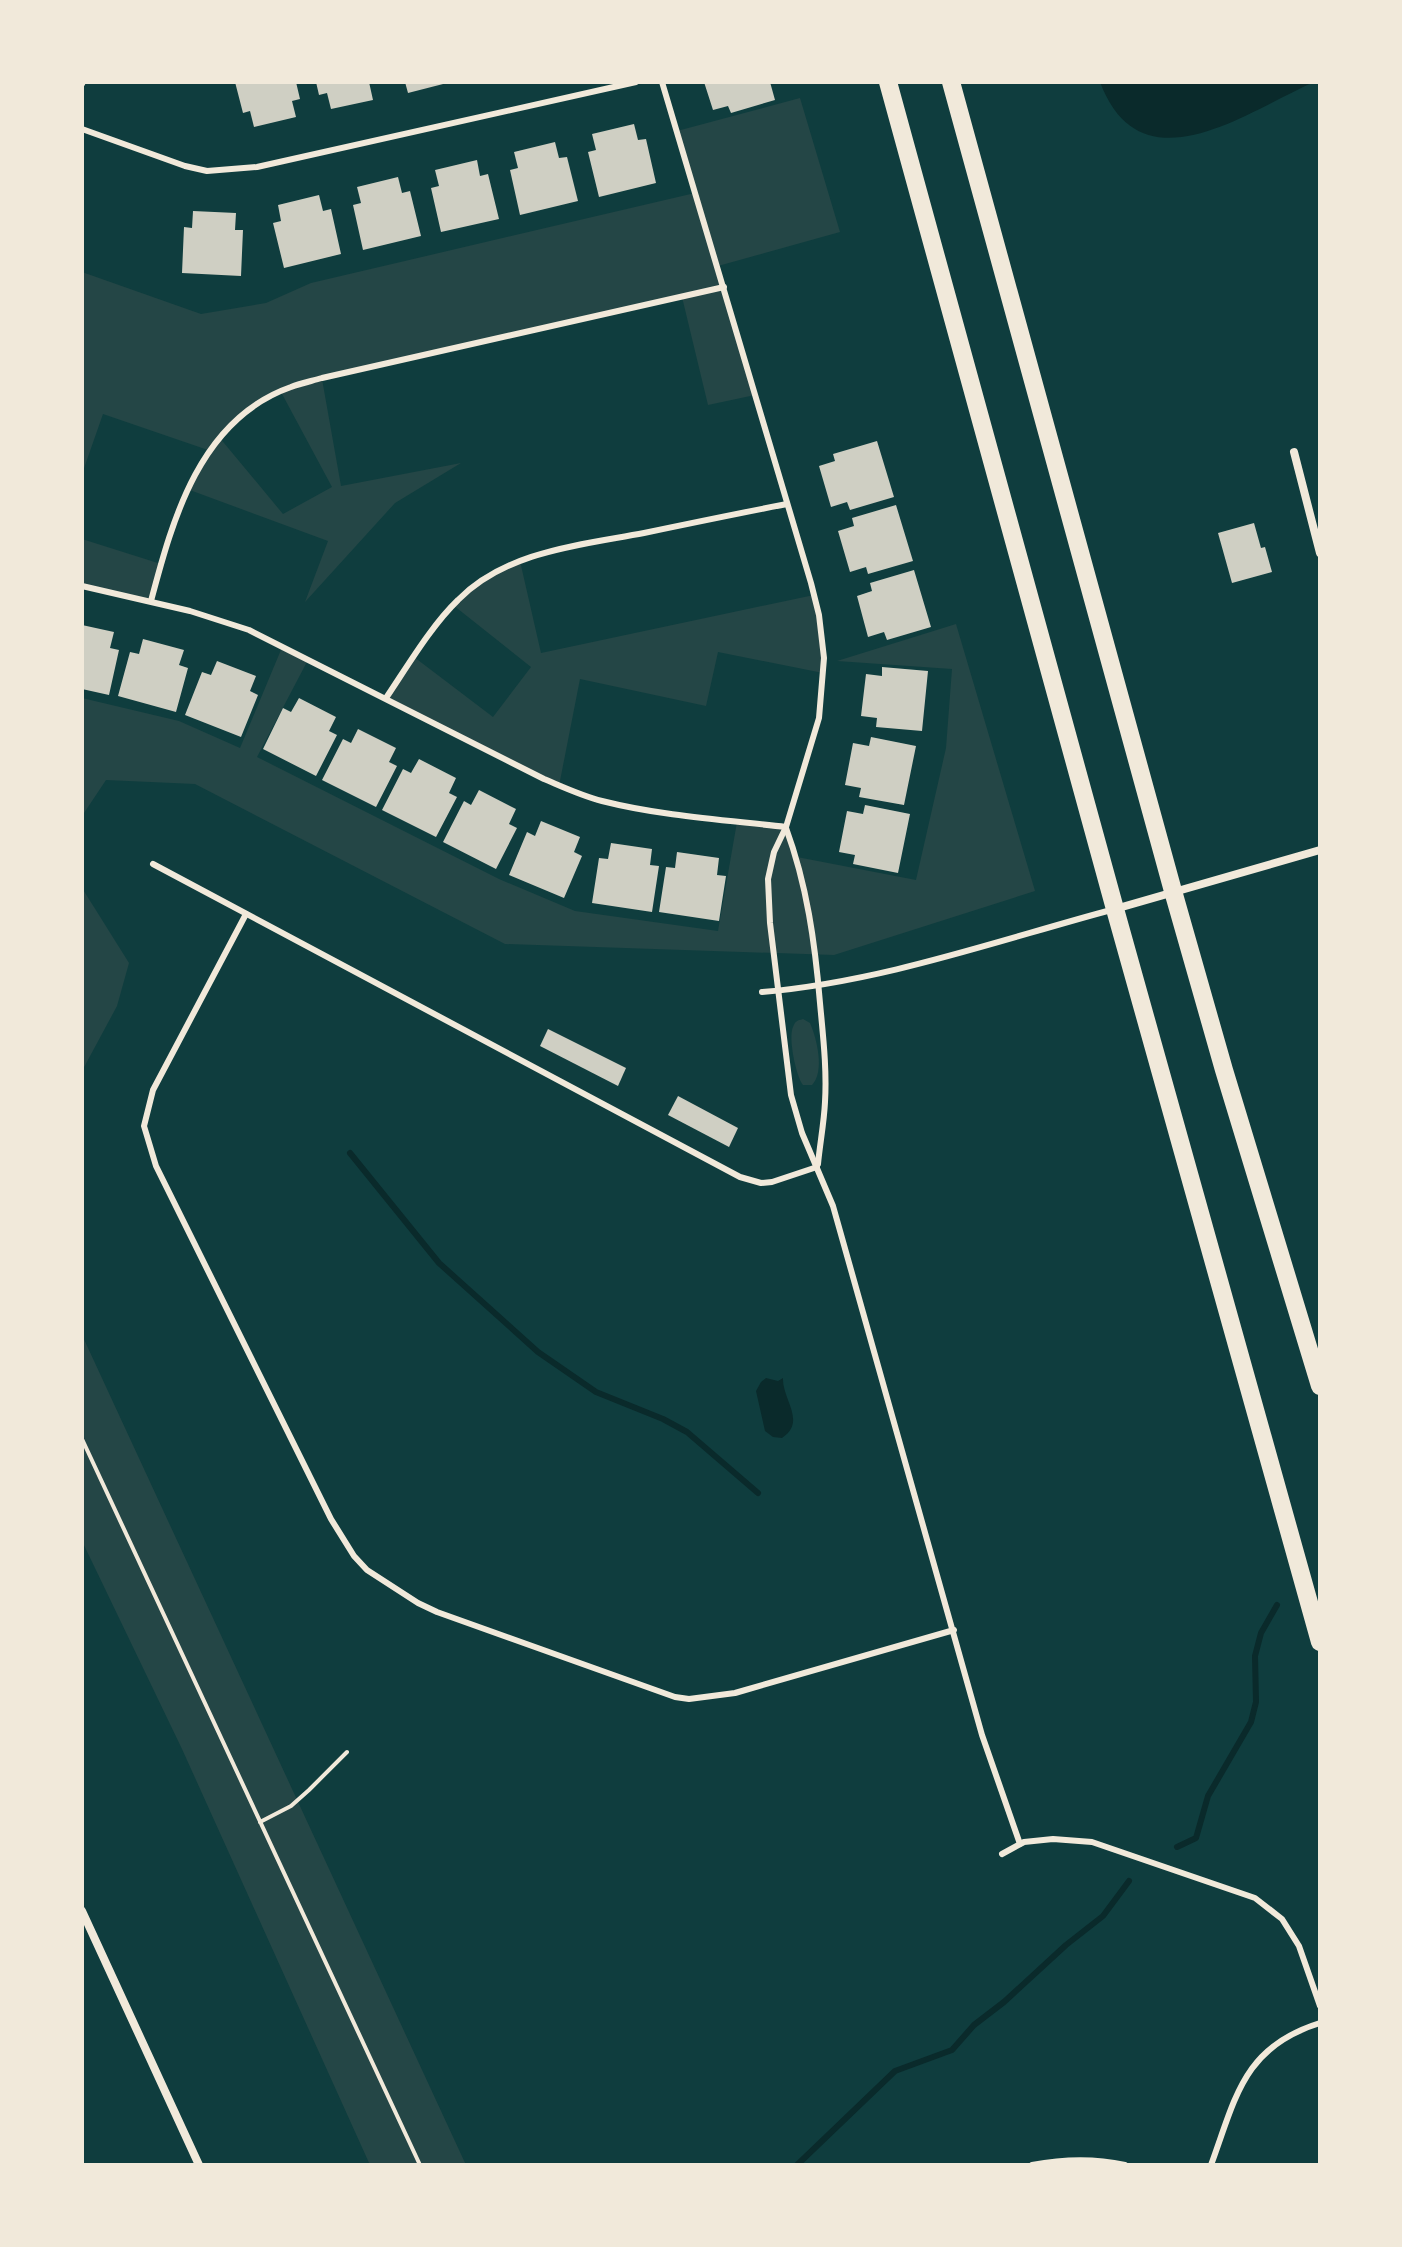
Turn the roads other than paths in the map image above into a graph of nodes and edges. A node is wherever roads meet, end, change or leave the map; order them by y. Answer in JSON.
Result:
{"nodes":[{"id":1,"x":636,"y":82,"type":"edge"},
{"id":2,"x":662,"y":82,"type":"edge"},
{"id":3,"x":888,"y":82,"type":"edge"},
{"id":4,"x":951,"y":82,"type":"edge"},
{"id":5,"x":82,"y":129,"type":"edge"},
{"id":6,"x":724,"y":287,"type":"junction"},
{"id":7,"x":1294,"y":452,"type":"dead end"},
{"id":8,"x":787,"y":504,"type":"junction"},
{"id":9,"x":1320,"y":553,"type":"edge"},
{"id":10,"x":82,"y":586,"type":"edge"},
{"id":11,"x":151,"y":601,"type":"junction"},
{"id":12,"x":386,"y":698,"type":"junction"},
{"id":13,"x":786,"y":827,"type":"junction"},
{"id":14,"x":1320,"y":850,"type":"edge"},
{"id":15,"x":153,"y":864,"type":"dead end"},
{"id":16,"x":1173,"y":891,"type":"junction"},
{"id":17,"x":1115,"y":909,"type":"junction"},
{"id":18,"x":246,"y":914,"type":"junction"},
{"id":19,"x":819,"y":986,"type":"junction"},
{"id":20,"x":779,"y":991,"type":"junction"},
{"id":21,"x":762,"y":992,"type":"dead end"},
{"id":22,"x":817,"y":1167,"type":"junction"},
{"id":23,"x":1320,"y":1386,"type":"edge"},
{"id":24,"x":954,"y":1630,"type":"junction"},
{"id":25,"x":1320,"y":1642,"type":"edge"},
{"id":26,"x":1020,"y":1844,"type":"junction"},
{"id":27,"x":1002,"y":1854,"type":"dead end"},
{"id":28,"x":82,"y":1911,"type":"edge"},
{"id":29,"x":1320,"y":2006,"type":"edge"},
{"id":30,"x":1320,"y":2023,"type":"edge"},
{"id":31,"x":199,"y":2165,"type":"edge"},
{"id":32,"x":1032,"y":2165,"type":"edge"},
{"id":33,"x":1125,"y":2165,"type":"edge"},
{"id":34,"x":1211,"y":2165,"type":"edge"}],
"edges":[{"from":1,"to":5,"type":"lane"},
{"from":2,"to":6,"type":"lane"},
{"from":3,"to":17,"type":"main road"},
{"from":4,"to":16,"type":"main road"},
{"from":6,"to":8,"type":"lane"},
{"from":6,"to":11,"type":"lane"},
{"from":7,"to":9,"type":"street"},
{"from":8,"to":12,"type":"lane"},
{"from":8,"to":13,"type":"lane"},
{"from":10,"to":11,"type":"lane"},
{"from":11,"to":12,"type":"lane"},
{"from":12,"to":13,"type":"lane"},
{"from":13,"to":19,"type":"lane"},
{"from":13,"to":20,"type":"lane"},
{"from":14,"to":16,"type":"street"},
{"from":15,"to":18,"type":"lane"},
{"from":16,"to":17,"type":"street"},
{"from":16,"to":23,"type":"main road"},
{"from":17,"to":19,"type":"lane"},
{"from":17,"to":25,"type":"main road"},
{"from":18,"to":22,"type":"lane"},
{"from":18,"to":24,"type":"lane"},
{"from":19,"to":20,"type":"lane"},
{"from":19,"to":22,"type":"lane"},
{"from":20,"to":21,"type":"lane"},
{"from":20,"to":22,"type":"lane"},
{"from":22,"to":24,"type":"lane"},
{"from":24,"to":26,"type":"lane"},
{"from":26,"to":27,"type":"lane"},
{"from":26,"to":29,"type":"lane"},
{"from":28,"to":31,"type":"street"},
{"from":30,"to":34,"type":"lane"},
{"from":32,"to":33,"type":"lane"}]}
